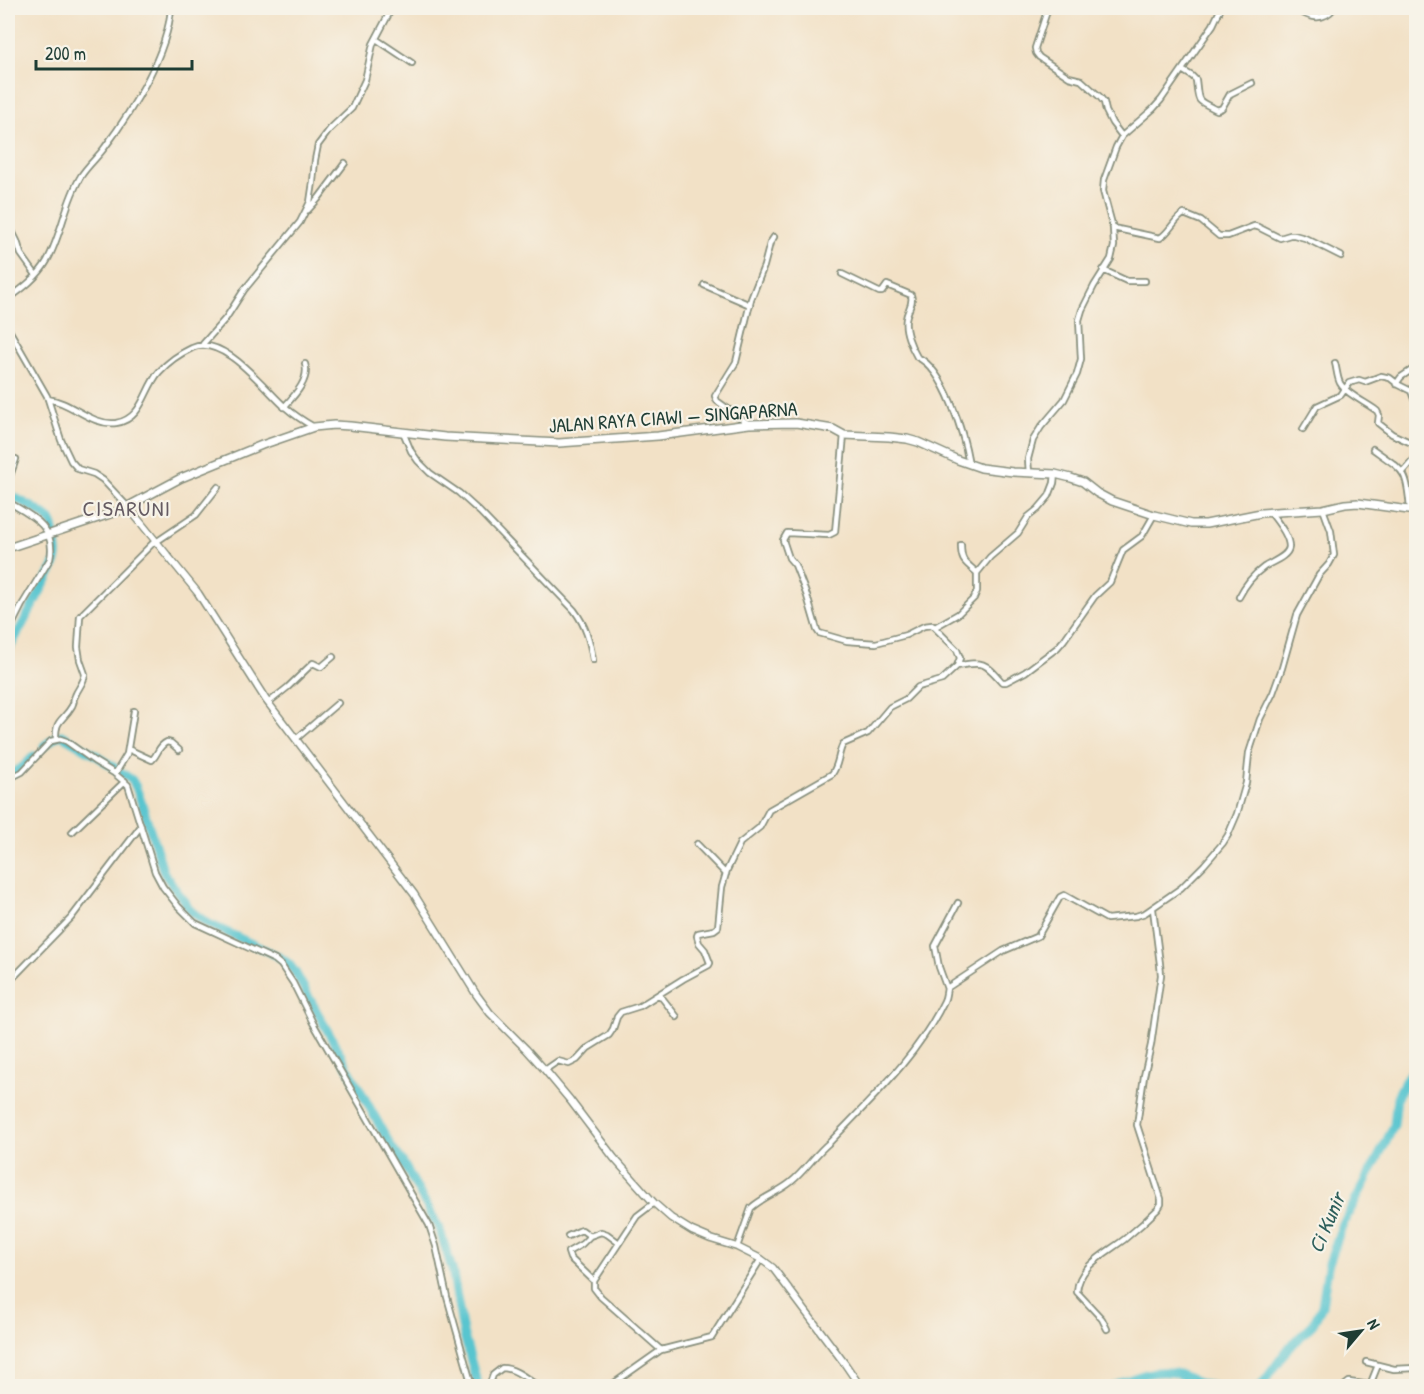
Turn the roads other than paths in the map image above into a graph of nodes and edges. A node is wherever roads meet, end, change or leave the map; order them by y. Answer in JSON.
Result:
{"nodes":[{"id":1,"x":171,"y":8,"type":"edge"},
{"id":2,"x":392,"y":8,"type":"edge"},
{"id":3,"x":1048,"y":8,"type":"edge"},
{"id":4,"x":1221,"y":8,"type":"edge"},
{"id":5,"x":1294,"y":8,"type":"edge"},
{"id":6,"x":1334,"y":8,"type":"edge"},
{"id":7,"x":376,"y":39,"type":"junction"},
{"id":8,"x":412,"y":63,"type":"dead end"},
{"id":9,"x":1182,"y":70,"type":"junction"},
{"id":10,"x":1252,"y":82,"type":"dead end"},
{"id":11,"x":1122,"y":136,"type":"junction"},
{"id":12,"x":345,"y":163,"type":"dead end"},
{"id":13,"x":306,"y":212,"type":"junction"},
{"id":14,"x":8,"y":223,"type":"edge"},
{"id":15,"x":1113,"y":228,"type":"junction"},
{"id":16,"x":774,"y":237,"type":"dead end"},
{"id":17,"x":1341,"y":255,"type":"dead end"},
{"id":18,"x":1103,"y":270,"type":"junction"},
{"id":19,"x":842,"y":274,"type":"dead end"},
{"id":20,"x":36,"y":275,"type":"junction"},
{"id":21,"x":1145,"y":281,"type":"dead end"},
{"id":22,"x":704,"y":285,"type":"dead end"},
{"id":23,"x":8,"y":299,"type":"edge"},
{"id":24,"x":750,"y":305,"type":"junction"},
{"id":25,"x":8,"y":328,"type":"edge"},
{"id":26,"x":203,"y":344,"type":"junction"},
{"id":27,"x":1335,"y":363,"type":"dead end"},
{"id":28,"x":305,"y":364,"type":"dead end"},
{"id":29,"x":1416,"y":367,"type":"edge"},
{"id":30,"x":1396,"y":384,"type":"junction"},
{"id":31,"x":1345,"y":390,"type":"junction"},
{"id":32,"x":48,"y":399,"type":"junction"},
{"id":33,"x":1416,"y":404,"type":"edge"},
{"id":34,"x":284,"y":407,"type":"junction"},
{"id":35,"x":749,"y":424,"type":"junction"},
{"id":36,"x":314,"y":427,"type":"junction"},
{"id":37,"x":1303,"y":429,"type":"dead end"},
{"id":38,"x":403,"y":432,"type":"junction"},
{"id":39,"x":844,"y":435,"type":"junction"},
{"id":40,"x":1416,"y":445,"type":"edge"},
{"id":41,"x":1373,"y":449,"type":"dead end"},
{"id":42,"x":1416,"y":457,"type":"edge"},
{"id":43,"x":16,"y":459,"type":"dead end"},
{"id":44,"x":969,"y":464,"type":"junction"},
{"id":45,"x":1403,"y":472,"type":"junction"},
{"id":46,"x":1029,"y":473,"type":"junction"},
{"id":47,"x":1055,"y":474,"type":"junction"},
{"id":48,"x":8,"y":479,"type":"edge"},
{"id":49,"x":218,"y":487,"type":"dead end"},
{"id":50,"x":8,"y":502,"type":"edge"},
{"id":51,"x":128,"y":507,"type":"junction"},
{"id":52,"x":1323,"y":508,"type":"junction"},
{"id":53,"x":1413,"y":510,"type":"edge"},
{"id":54,"x":1271,"y":513,"type":"junction"},
{"id":55,"x":1154,"y":515,"type":"junction"},
{"id":56,"x":53,"y":533,"type":"junction"},
{"id":57,"x":156,"y":542,"type":"junction"},
{"id":58,"x":961,"y":545,"type":"dead end"},
{"id":59,"x":8,"y":548,"type":"edge"},
{"id":60,"x":977,"y":573,"type":"junction"},
{"id":61,"x":1239,"y":597,"type":"dead end"},
{"id":62,"x":935,"y":627,"type":"junction"},
{"id":63,"x":8,"y":633,"type":"edge"},
{"id":64,"x":333,"y":657,"type":"dead end"},
{"id":65,"x":593,"y":660,"type":"dead end"},
{"id":66,"x":957,"y":666,"type":"junction"},
{"id":67,"x":338,"y":703,"type":"dead end"},
{"id":68,"x":268,"y":704,"type":"junction"},
{"id":69,"x":134,"y":711,"type":"dead end"},
{"id":70,"x":56,"y":739,"type":"junction"},
{"id":71,"x":296,"y":739,"type":"junction"},
{"id":72,"x":128,"y":749,"type":"junction"},
{"id":73,"x":179,"y":750,"type":"dead end"},
{"id":74,"x":118,"y":770,"type":"junction"},
{"id":75,"x":8,"y":779,"type":"edge"},
{"id":76,"x":124,"y":781,"type":"junction"},
{"id":77,"x":141,"y":826,"type":"junction"},
{"id":78,"x":72,"y":832,"type":"dead end"},
{"id":79,"x":697,"y":844,"type":"dead end"},
{"id":80,"x":726,"y":874,"type":"junction"},
{"id":81,"x":958,"y":903,"type":"dead end"},
{"id":82,"x":1153,"y":909,"type":"junction"},
{"id":83,"x":8,"y":983,"type":"edge"},
{"id":84,"x":947,"y":989,"type":"junction"},
{"id":85,"x":659,"y":994,"type":"junction"},
{"id":86,"x":677,"y":1017,"type":"dead end"},
{"id":87,"x":544,"y":1070,"type":"junction"},
{"id":88,"x":654,"y":1203,"type":"junction"},
{"id":89,"x":568,"y":1236,"type":"dead end"},
{"id":90,"x":590,"y":1236,"type":"junction"},
{"id":91,"x":619,"y":1243,"type":"junction"},
{"id":92,"x":737,"y":1247,"type":"junction"},
{"id":93,"x":760,"y":1258,"type":"junction"},
{"id":94,"x":594,"y":1281,"type":"junction"},
{"id":95,"x":1107,"y":1329,"type":"dead end"},
{"id":96,"x":661,"y":1350,"type":"junction"},
{"id":97,"x":1365,"y":1362,"type":"dead end"},
{"id":98,"x":1378,"y":1365,"type":"junction"},
{"id":99,"x":1416,"y":1368,"type":"edge"},
{"id":100,"x":472,"y":1386,"type":"edge"},
{"id":101,"x":489,"y":1386,"type":"edge"},
{"id":102,"x":538,"y":1386,"type":"edge"},
{"id":103,"x":610,"y":1386,"type":"edge"},
{"id":104,"x":860,"y":1386,"type":"edge"},
{"id":105,"x":1344,"y":1386,"type":"edge"}],
"edges":[{"from":1,"to":20,"type":"street"},
{"from":2,"to":7,"type":"street"},
{"from":3,"to":11,"type":"street"},
{"from":4,"to":9,"type":"street"},
{"from":5,"to":6,"type":"street"},
{"from":7,"to":8,"type":"street"},
{"from":7,"to":13,"type":"street"},
{"from":9,"to":10,"type":"street"},
{"from":9,"to":11,"type":"street"},
{"from":11,"to":15,"type":"street"},
{"from":12,"to":13,"type":"street"},
{"from":13,"to":26,"type":"street"},
{"from":14,"to":20,"type":"street"},
{"from":15,"to":17,"type":"street"},
{"from":15,"to":18,"type":"street"},
{"from":16,"to":24,"type":"street"},
{"from":18,"to":21,"type":"street"},
{"from":18,"to":46,"type":"street"},
{"from":19,"to":44,"type":"street"},
{"from":20,"to":23,"type":"street"},
{"from":22,"to":24,"type":"street"},
{"from":24,"to":35,"type":"street"},
{"from":25,"to":32,"type":"street"},
{"from":26,"to":32,"type":"street"},
{"from":26,"to":34,"type":"street"},
{"from":27,"to":31,"type":"street"},
{"from":28,"to":34,"type":"street"},
{"from":29,"to":30,"type":"street"},
{"from":30,"to":31,"type":"street"},
{"from":30,"to":33,"type":"street"},
{"from":31,"to":37,"type":"street"},
{"from":31,"to":40,"type":"street"},
{"from":32,"to":51,"type":"street"},
{"from":34,"to":36,"type":"street"},
{"from":35,"to":38,"type":"main road","name":"JALAN RAYA CIAWI — SINGAPARNA"},
{"from":35,"to":39,"type":"main road","name":"JALAN RAYA CIAWI — SINGAPARNA"},
{"from":36,"to":38,"type":"main road","name":"JALAN RAYA CIAWI — SINGAPARNA"},
{"from":36,"to":51,"type":"main road","name":"JALAN RAYA CIAWI — SINGAPARNA"},
{"from":38,"to":65,"type":"street"},
{"from":39,"to":44,"type":"main road","name":"JALAN RAYA CIAWI — SINGAPARNA"},
{"from":39,"to":62,"type":"street"},
{"from":41,"to":45,"type":"street"},
{"from":42,"to":45,"type":"street"},
{"from":43,"to":48,"type":"street"},
{"from":44,"to":46,"type":"main road","name":"JALAN RAYA CIAWI — SINGAPARNA"},
{"from":45,"to":53,"type":"street"},
{"from":46,"to":47,"type":"main road","name":"JALAN RAYA CIAWI — SINGAPARNA"},
{"from":47,"to":55,"type":"main road","name":"JALAN RAYA CIAWI — SINGAPARNA"},
{"from":47,"to":60,"type":"street"},
{"from":49,"to":57,"type":"street"},
{"from":50,"to":56,"type":"street"},
{"from":51,"to":56,"type":"main road","name":"JALAN RAYA CIAWI — SINGAPARNA"},
{"from":51,"to":57,"type":"street"},
{"from":52,"to":53,"type":"main road","name":"JALAN RAYA CIAWI — SINGAPARNA"},
{"from":52,"to":54,"type":"main road","name":"JALAN RAYA CIAWI — SINGAPARNA"},
{"from":52,"to":82,"type":"street"},
{"from":54,"to":55,"type":"main road","name":"JALAN RAYA CIAWI — SINGAPARNA"},
{"from":54,"to":61,"type":"street"},
{"from":55,"to":66,"type":"street"},
{"from":56,"to":59,"type":"main road","name":"JALAN RAYA CIAWI — SINGAPARNA"},
{"from":56,"to":63,"type":"street"},
{"from":57,"to":68,"type":"street"},
{"from":57,"to":70,"type":"street"},
{"from":58,"to":60,"type":"street"},
{"from":60,"to":62,"type":"street"},
{"from":62,"to":66,"type":"street"},
{"from":64,"to":68,"type":"street"},
{"from":66,"to":80,"type":"street"},
{"from":67,"to":71,"type":"street"},
{"from":68,"to":71,"type":"street"},
{"from":69,"to":72,"type":"street"},
{"from":70,"to":74,"type":"street"},
{"from":70,"to":75,"type":"street"},
{"from":71,"to":87,"type":"street"},
{"from":72,"to":73,"type":"street"},
{"from":72,"to":74,"type":"street"},
{"from":74,"to":76,"type":"street"},
{"from":76,"to":77,"type":"street"},
{"from":76,"to":78,"type":"street"},
{"from":77,"to":83,"type":"street"},
{"from":77,"to":100,"type":"street"},
{"from":79,"to":80,"type":"street"},
{"from":80,"to":85,"type":"street"},
{"from":81,"to":84,"type":"street"},
{"from":82,"to":84,"type":"street"},
{"from":82,"to":95,"type":"street"},
{"from":84,"to":92,"type":"street"},
{"from":85,"to":86,"type":"street"},
{"from":85,"to":87,"type":"street"},
{"from":87,"to":88,"type":"street"},
{"from":88,"to":91,"type":"street"},
{"from":88,"to":92,"type":"street"},
{"from":89,"to":90,"type":"street"},
{"from":90,"to":91,"type":"street"},
{"from":90,"to":94,"type":"street"},
{"from":91,"to":94,"type":"street"},
{"from":92,"to":93,"type":"street"},
{"from":93,"to":96,"type":"street"},
{"from":93,"to":104,"type":"street"},
{"from":94,"to":96,"type":"street"},
{"from":96,"to":103,"type":"street"},
{"from":97,"to":98,"type":"street"},
{"from":98,"to":99,"type":"street"},
{"from":98,"to":105,"type":"street"},
{"from":101,"to":102,"type":"street"}]}
